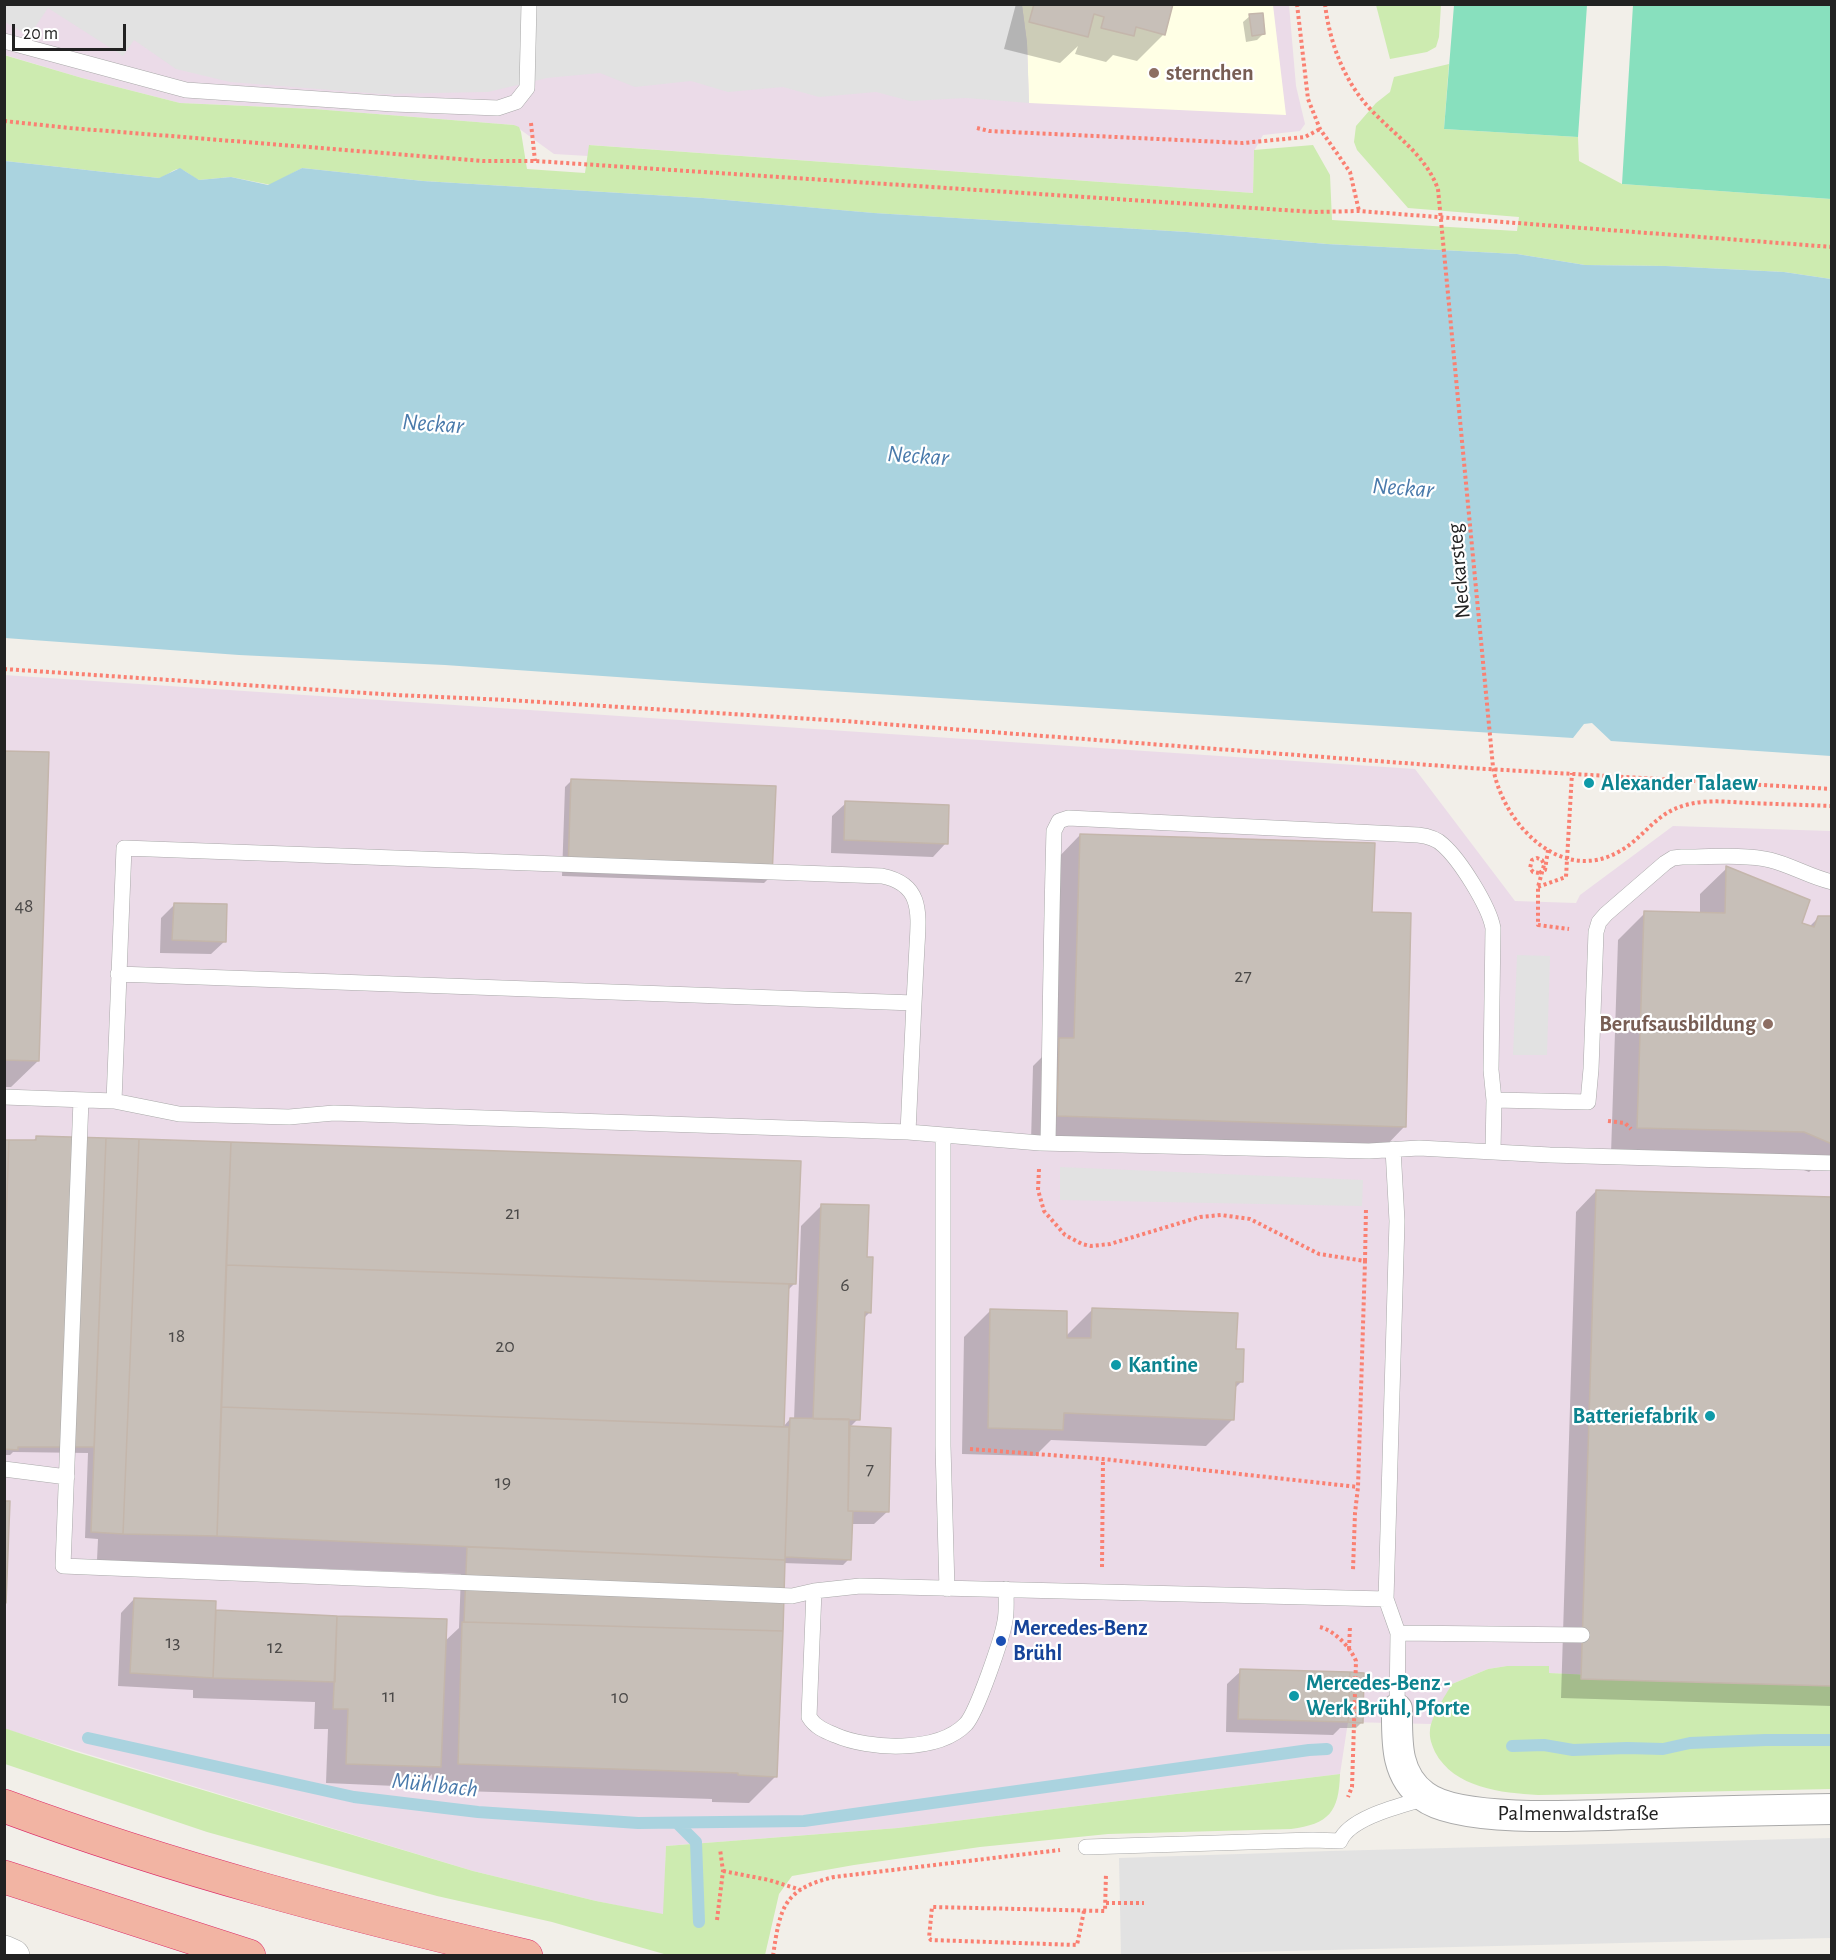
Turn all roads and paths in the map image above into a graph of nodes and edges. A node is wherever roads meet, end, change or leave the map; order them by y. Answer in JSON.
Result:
{"nodes":[{"id":1,"x":529,"y":4,"type":"edge"},
{"id":2,"x":1297,"y":4,"type":"edge"},
{"id":3,"x":1325,"y":4,"type":"edge"},
{"id":4,"x":4,"y":41,"type":"edge"},
{"id":5,"x":4,"y":121,"type":"edge"},
{"id":6,"x":977,"y":128,"type":"dead end"},
{"id":7,"x":1320,"y":129,"type":"junction"},
{"id":8,"x":1359,"y":211,"type":"junction"},
{"id":9,"x":1832,"y":247,"type":"edge"},
{"id":10,"x":4,"y":669,"type":"edge"},
{"id":11,"x":1572,"y":773,"type":"junction"},
{"id":12,"x":1832,"y":789,"type":"edge"},
{"id":13,"x":1832,"y":806,"type":"edge"},
{"id":14,"x":1548,"y":850,"type":"junction"},
{"id":15,"x":1832,"y":882,"type":"edge"},
{"id":16,"x":1538,"y":887,"type":"junction"},
{"id":17,"x":1596,"y":932,"type":"junction"},
{"id":18,"x":118,"y":974,"type":"junction"},
{"id":19,"x":914,"y":1003,"type":"junction"},
{"id":20,"x":4,"y":1097,"type":"edge"},
{"id":21,"x":81,"y":1100,"type":"junction"},
{"id":22,"x":1494,"y":1100,"type":"junction"},
{"id":23,"x":114,"y":1101,"type":"junction"},
{"id":24,"x":908,"y":1132,"type":"junction"},
{"id":25,"x":943,"y":1135,"type":"junction"},
{"id":26,"x":1044,"y":1143,"type":"junction"},
{"id":27,"x":1393,"y":1149,"type":"junction"},
{"id":28,"x":1493,"y":1151,"type":"junction"},
{"id":29,"x":1832,"y":1163,"type":"edge"},
{"id":30,"x":942,"y":1446,"type":"junction"},
{"id":31,"x":1103,"y":1459,"type":"junction"},
{"id":32,"x":4,"y":1469,"type":"edge"},
{"id":33,"x":67,"y":1477,"type":"junction"},
{"id":34,"x":1358,"y":1486,"type":"junction"},
{"id":35,"x":947,"y":1589,"type":"junction"},
{"id":36,"x":1006,"y":1589,"type":"junction"},
{"id":37,"x":814,"y":1591,"type":"junction"},
{"id":38,"x":1102,"y":1591,"type":"junction"},
{"id":39,"x":1352,"y":1598,"type":"junction"},
{"id":40,"x":1386,"y":1599,"type":"junction"},
{"id":41,"x":1317,"y":1627,"type":"dead end"},
{"id":42,"x":1398,"y":1633,"type":"junction"},
{"id":43,"x":1582,"y":1635,"type":"dead end"},
{"id":44,"x":1349,"y":1649,"type":"junction"},
{"id":45,"x":1397,"y":1709,"type":"joint"},
{"id":46,"x":1426,"y":1798,"type":"junction"},
{"id":47,"x":4,"y":1806,"type":"edge"},
{"id":48,"x":1832,"y":1809,"type":"edge"},
{"id":49,"x":1323,"y":1839,"type":"junction"},
{"id":50,"x":1106,"y":1845,"type":"junction"},
{"id":51,"x":1086,"y":1847,"type":"joint"},
{"id":52,"x":720,"y":1849,"type":"dead end"},
{"id":53,"x":723,"y":1871,"type":"junction"},
{"id":54,"x":4,"y":1877,"type":"edge"},
{"id":55,"x":801,"y":1890,"type":"junction"},
{"id":56,"x":1106,"y":1903,"type":"junction"},
{"id":57,"x":1144,"y":1903,"type":"dead end"},
{"id":58,"x":1084,"y":1911,"type":"junction"},
{"id":59,"x":717,"y":1920,"type":"dead end"},
{"id":60,"x":4,"y":1952,"type":"edge"},
{"id":61,"x":13,"y":1956,"type":"edge"},
{"id":62,"x":249,"y":1956,"type":"edge"},
{"id":63,"x":526,"y":1956,"type":"edge"},
{"id":64,"x":773,"y":1956,"type":"edge"}],
"edges":[{"from":1,"to":4,"type":"lane"},
{"from":2,"to":7,"type":"path"},
{"from":3,"to":14,"type":"path","name":"Neckarsteg","bridge":true},
{"from":5,"to":8,"type":"path"},
{"from":6,"to":7,"type":"path"},
{"from":7,"to":8,"type":"path"},
{"from":8,"to":9,"type":"path"},
{"from":10,"to":11,"type":"path"},
{"from":11,"to":12,"type":"path"},
{"from":11,"to":16,"type":"path"},
{"from":13,"to":14,"type":"path","name":"Neckarsteg","bridge":true},
{"from":14,"to":16,"type":"path","bridge":true},
{"from":15,"to":17,"type":"lane"},
{"from":16,"to":17,"type":"path"},
{"from":17,"to":22,"type":"lane"},
{"from":18,"to":19,"type":"lane"},
{"from":18,"to":19,"type":"lane"},
{"from":18,"to":23,"type":"lane"},
{"from":19,"to":24,"type":"lane"},
{"from":20,"to":21,"type":"lane"},
{"from":21,"to":23,"type":"lane"},
{"from":21,"to":33,"type":"lane"},
{"from":22,"to":26,"type":"lane"},
{"from":22,"to":28,"type":"lane"},
{"from":23,"to":24,"type":"lane"},
{"from":24,"to":25,"type":"lane"},
{"from":25,"to":26,"type":"lane"},
{"from":25,"to":30,"type":"lane"},
{"from":26,"to":27,"type":"lane"},
{"from":26,"to":34,"type":"path"},
{"from":27,"to":28,"type":"lane"},
{"from":27,"to":40,"type":"lane"},
{"from":28,"to":29,"type":"lane"},
{"from":30,"to":31,"type":"path"},
{"from":30,"to":35,"type":"lane"},
{"from":31,"to":34,"type":"path"},
{"from":31,"to":38,"type":"path"},
{"from":32,"to":33,"type":"lane"},
{"from":33,"to":37,"type":"lane"},
{"from":34,"to":39,"type":"path"},
{"from":35,"to":36,"type":"lane"},
{"from":35,"to":37,"type":"lane"},
{"from":36,"to":37,"type":"lane"},
{"from":36,"to":38,"type":"lane"},
{"from":38,"to":39,"type":"lane"},
{"from":39,"to":40,"type":"lane"},
{"from":39,"to":44,"type":"path"},
{"from":40,"to":42,"type":"lane"},
{"from":41,"to":44,"type":"path"},
{"from":42,"to":43,"type":"lane"},
{"from":42,"to":45,"type":"lane"},
{"from":44,"to":49,"type":"path"},
{"from":45,"to":46,"type":"street","name":"Palmenwaldstraße"},
{"from":46,"to":48,"type":"street","name":"Palmenwaldstraße"},
{"from":46,"to":49,"type":"lane"},
{"from":47,"to":63,"type":"highway"},
{"from":49,"to":50,"type":"lane"},
{"from":50,"to":51,"type":"lane"},
{"from":50,"to":56,"type":"path"},
{"from":51,"to":55,"type":"path"},
{"from":52,"to":53,"type":"path"},
{"from":53,"to":55,"type":"path"},
{"from":53,"to":59,"type":"path"},
{"from":54,"to":62,"type":"highway"},
{"from":55,"to":64,"type":"path"},
{"from":56,"to":57,"type":"path"},
{"from":56,"to":58,"type":"path"},
{"from":58,"to":58,"type":"path"},
{"from":60,"to":61,"type":"street"}]}
